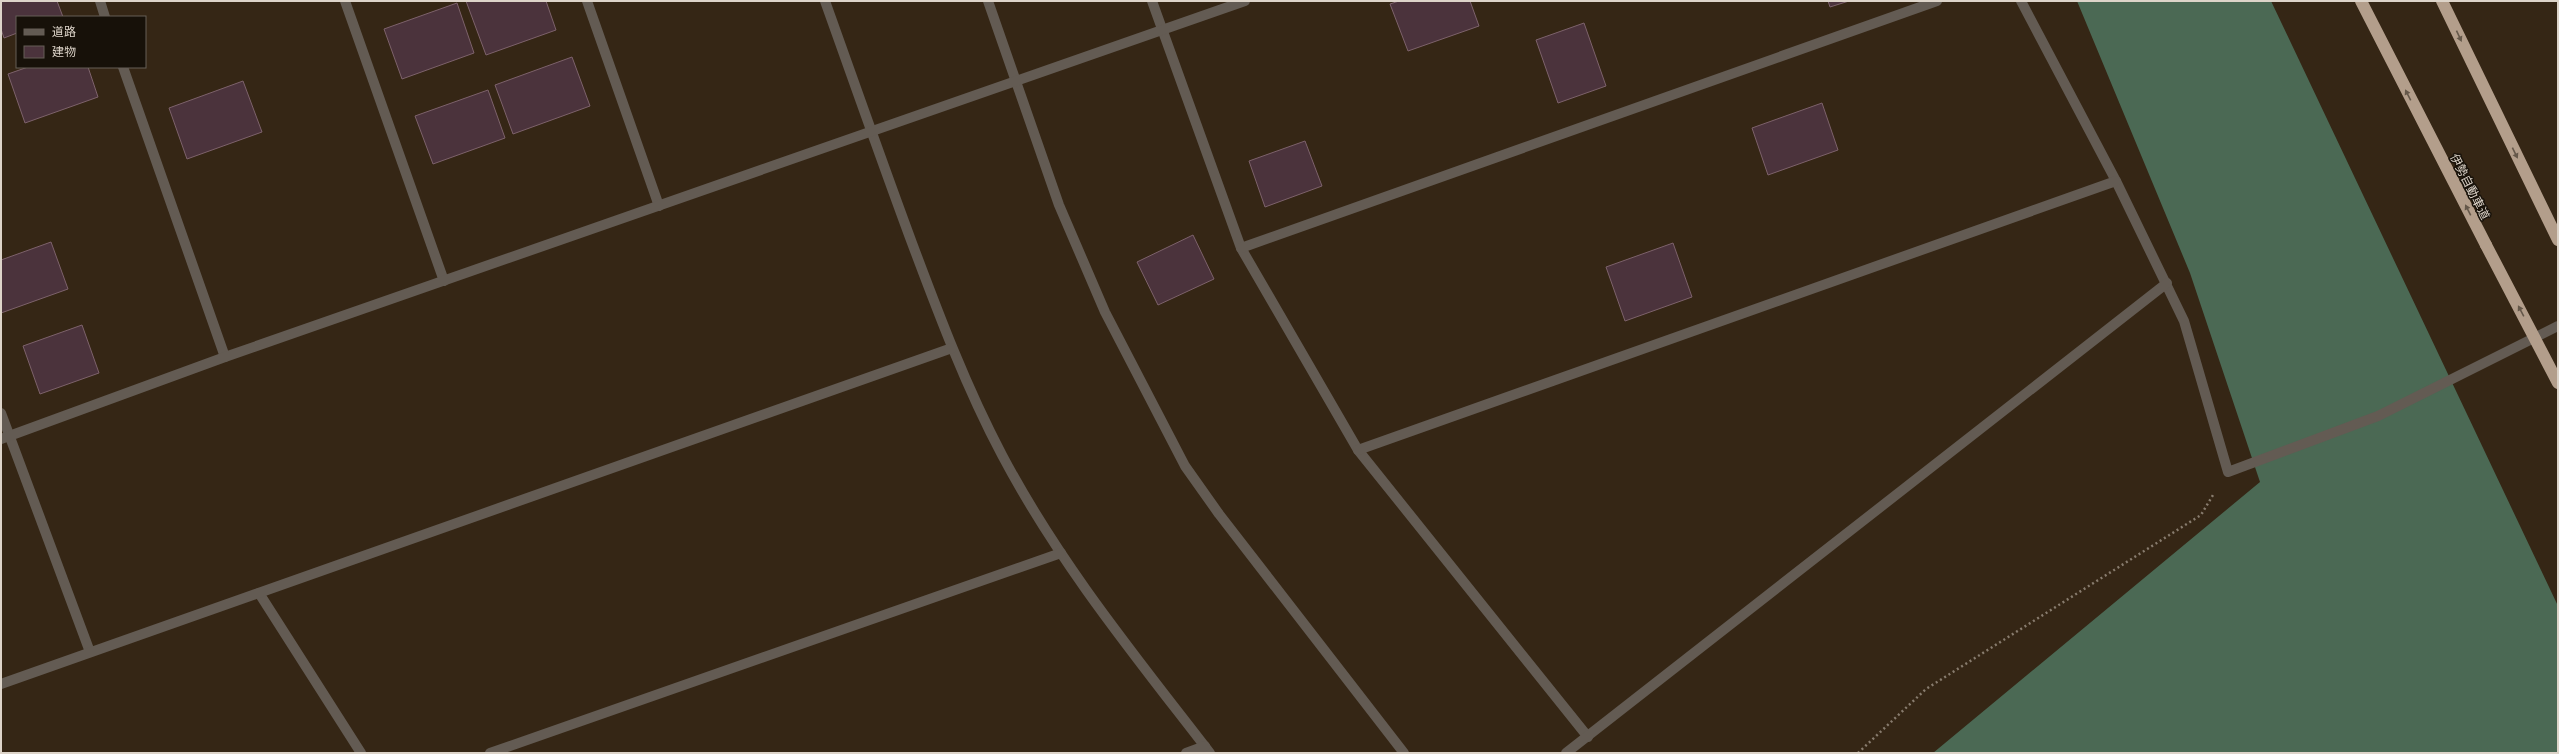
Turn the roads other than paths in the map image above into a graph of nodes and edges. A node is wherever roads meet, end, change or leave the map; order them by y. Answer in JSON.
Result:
{"nodes":[{"id":1,"x":100,"y":1,"type":"edge"},
{"id":2,"x":345,"y":1,"type":"edge"},
{"id":3,"x":587,"y":1,"type":"edge"},
{"id":4,"x":825,"y":1,"type":"edge"},
{"id":5,"x":988,"y":1,"type":"edge"},
{"id":6,"x":1152,"y":1,"type":"edge"},
{"id":7,"x":1245,"y":1,"type":"edge"},
{"id":8,"x":1938,"y":1,"type":"edge"},
{"id":9,"x":2021,"y":1,"type":"edge"},
{"id":10,"x":2362,"y":1,"type":"edge"},
{"id":11,"x":2442,"y":1,"type":"edge"},
{"id":12,"x":105,"y":16,"type":"edge"},
{"id":13,"x":1162,"y":30,"type":"junction"},
{"id":14,"x":123,"y":68,"type":"edge"},
{"id":15,"x":1016,"y":82,"type":"junction"},
{"id":16,"x":871,"y":131,"type":"junction"},
{"id":17,"x":2116,"y":181,"type":"junction"},
{"id":18,"x":659,"y":206,"type":"junction"},
{"id":19,"x":2558,"y":240,"type":"edge"},
{"id":20,"x":1241,"y":248,"type":"junction"},
{"id":21,"x":444,"y":281,"type":"junction"},
{"id":22,"x":2167,"y":283,"type":"junction"},
{"id":23,"x":2558,"y":326,"type":"edge"},
{"id":24,"x":952,"y":348,"type":"junction"},
{"id":25,"x":225,"y":357,"type":"junction"},
{"id":26,"x":2558,"y":383,"type":"edge"},
{"id":27,"x":1,"y":413,"type":"edge"},
{"id":28,"x":5,"y":437,"type":"edge"},
{"id":29,"x":1358,"y":450,"type":"junction"},
{"id":30,"x":1061,"y":553,"type":"junction"},
{"id":31,"x":259,"y":593,"type":"junction"},
{"id":32,"x":90,"y":652,"type":"junction"},
{"id":33,"x":1,"y":684,"type":"edge"},
{"id":34,"x":1588,"y":737,"type":"junction"},
{"id":35,"x":1208,"y":750,"type":"edge"},
{"id":36,"x":361,"y":753,"type":"edge"},
{"id":37,"x":490,"y":753,"type":"edge"},
{"id":38,"x":1186,"y":753,"type":"edge"},
{"id":39,"x":1404,"y":753,"type":"edge"},
{"id":40,"x":1566,"y":753,"type":"edge"}],
"edges":[{"from":1,"to":12,"type":"street"},
{"from":2,"to":21,"type":"street"},
{"from":3,"to":18,"type":"street"},
{"from":4,"to":16,"type":"street"},
{"from":5,"to":15,"type":"street"},
{"from":6,"to":13,"type":"street"},
{"from":7,"to":13,"type":"street"},
{"from":8,"to":20,"type":"street"},
{"from":9,"to":17,"type":"street"},
{"from":26,"to":10,"type":"highway","name":"伊勢自動車道","one_way":true,"bridge":true},
{"from":11,"to":19,"type":"highway","one_way":true},
{"from":13,"to":15,"type":"street"},
{"from":13,"to":20,"type":"street"},
{"from":14,"to":25,"type":"street"},
{"from":15,"to":16,"type":"street"},
{"from":15,"to":39,"type":"street"},
{"from":16,"to":18,"type":"street"},
{"from":16,"to":24,"type":"street"},
{"from":17,"to":22,"type":"street"},
{"from":17,"to":29,"type":"street"},
{"from":18,"to":21,"type":"street"},
{"from":20,"to":29,"type":"street"},
{"from":21,"to":25,"type":"street"},
{"from":22,"to":23,"type":"street"},
{"from":22,"to":34,"type":"street"},
{"from":24,"to":30,"type":"street"},
{"from":24,"to":31,"type":"street"},
{"from":25,"to":28,"type":"street"},
{"from":27,"to":28,"type":"street"},
{"from":28,"to":32,"type":"street"},
{"from":29,"to":34,"type":"street"},
{"from":30,"to":35,"type":"street"},
{"from":30,"to":37,"type":"street"},
{"from":31,"to":32,"type":"street"},
{"from":31,"to":36,"type":"street"},
{"from":32,"to":33,"type":"street"},
{"from":34,"to":40,"type":"street"},
{"from":35,"to":38,"type":"street"}]}
